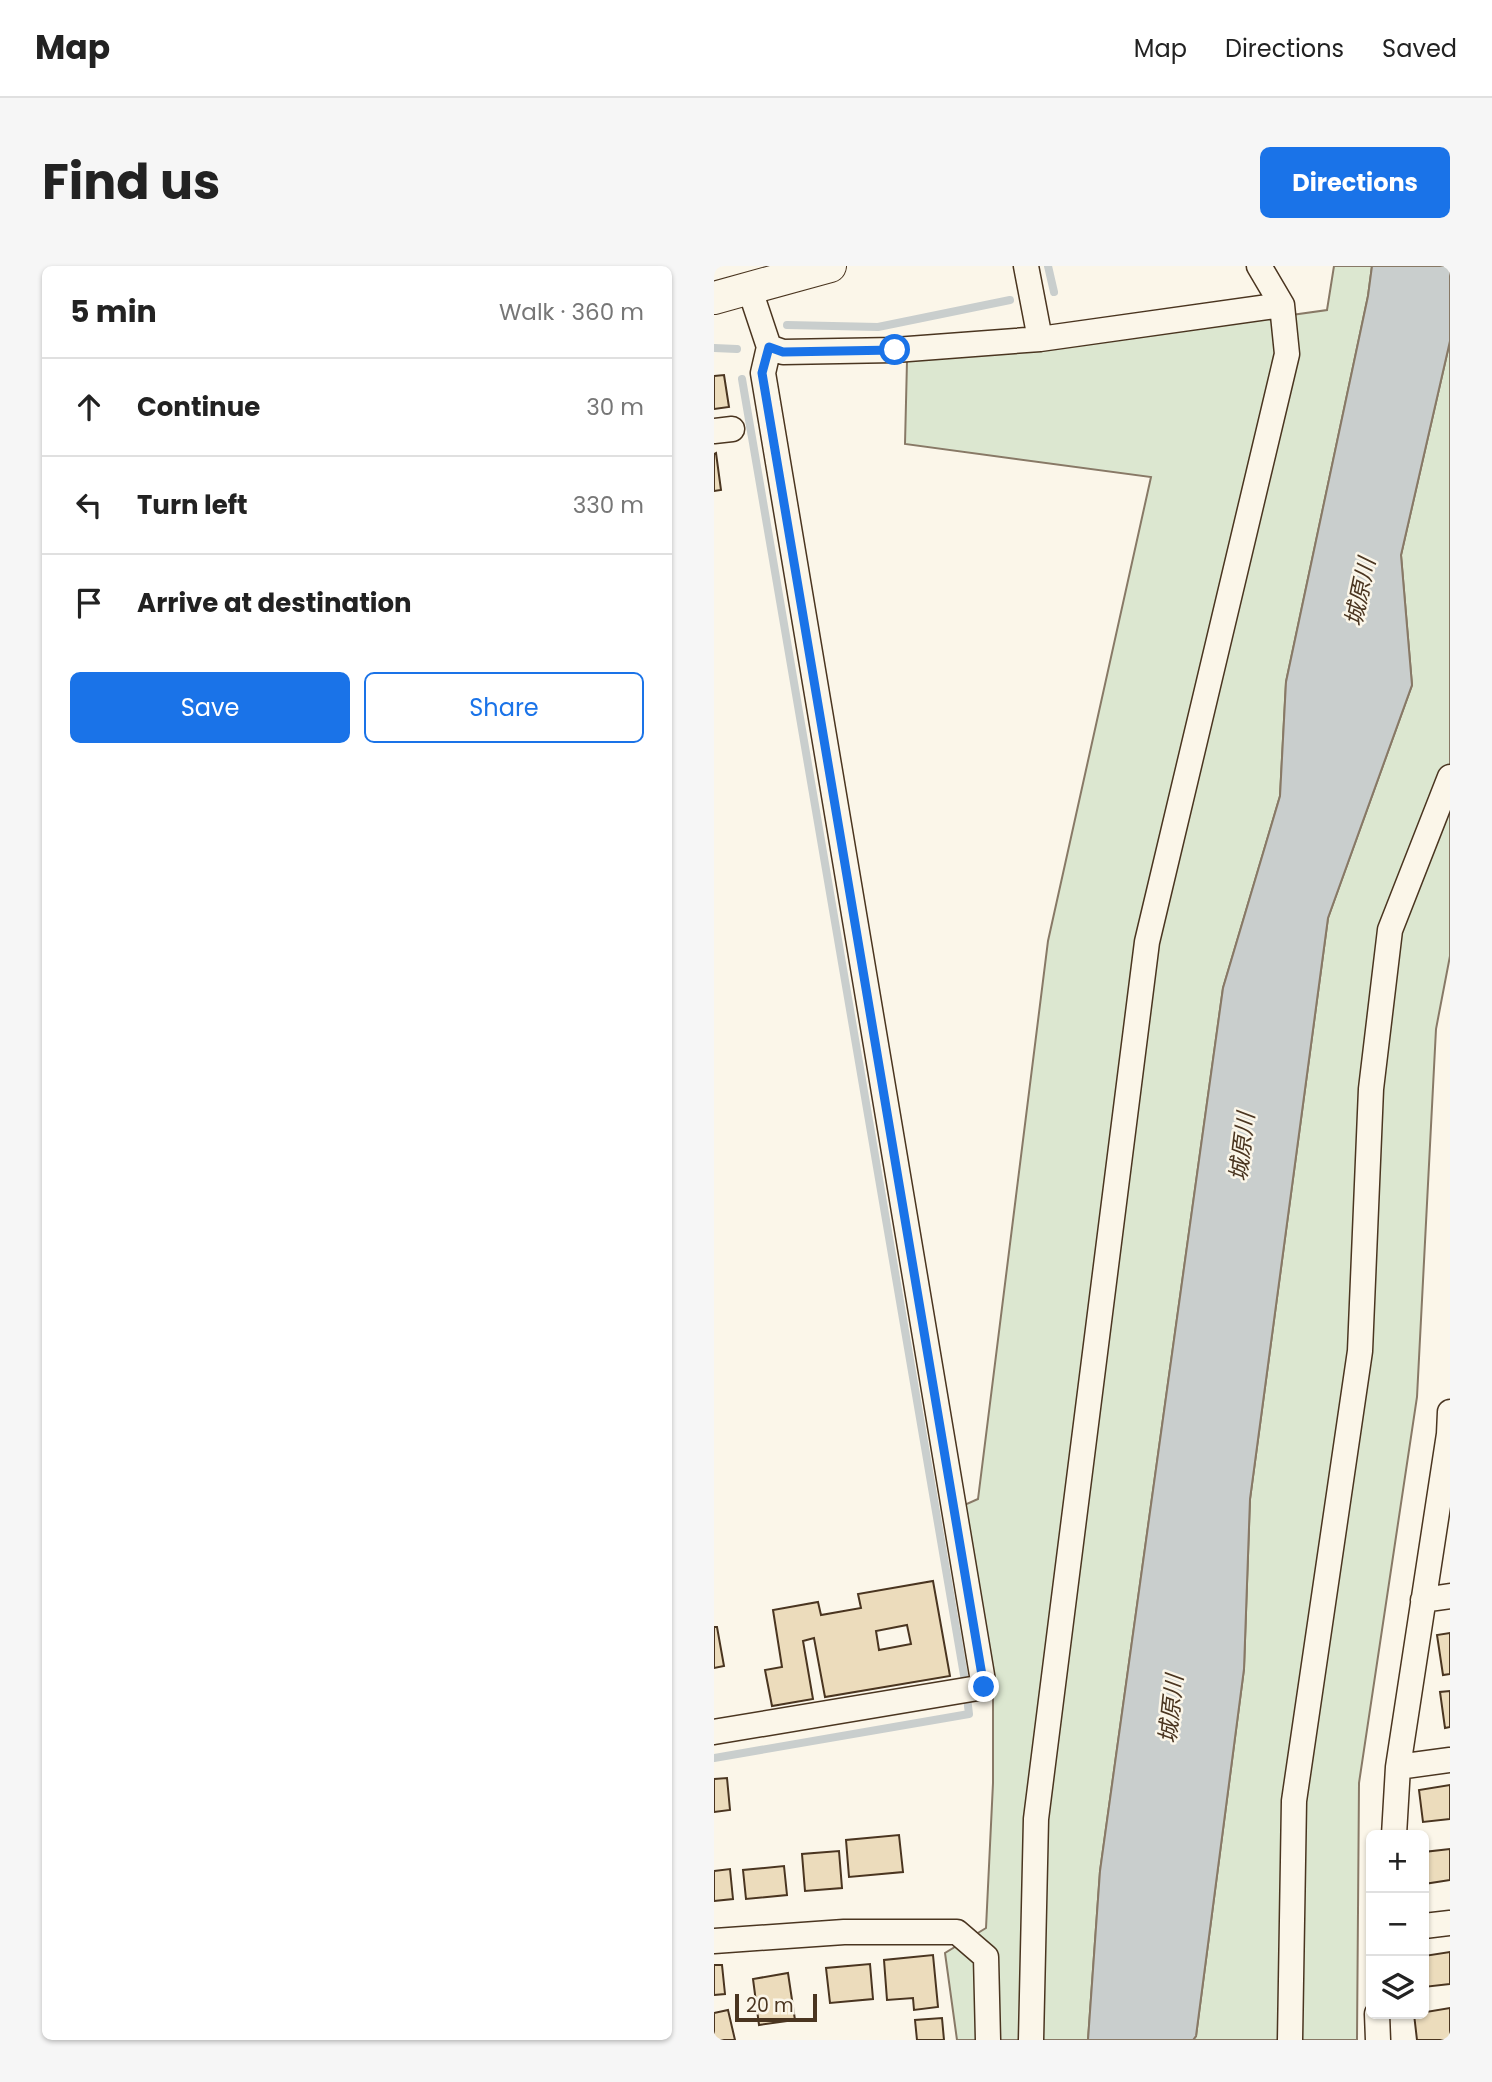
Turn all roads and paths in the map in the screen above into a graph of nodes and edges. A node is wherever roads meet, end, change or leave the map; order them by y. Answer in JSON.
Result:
{"nodes":[{"id":1,"x":830,"y":266,"type":"edge"},
{"id":2,"x":1026,"y":266,"type":"edge"},
{"id":3,"x":1259,"y":266,"type":"edge"},
{"id":4,"x":750,"y":289,"type":"junction"},
{"id":5,"x":714,"y":298,"type":"edge"},
{"id":6,"x":1282,"y":304,"type":"junction"},
{"id":7,"x":1040,"y":339,"type":"junction"},
{"id":8,"x":769,"y":347,"type":"junction"},
{"id":9,"x":1450,"y":777,"type":"edge"},
{"id":10,"x":1450,"y":1427,"type":"edge"},
{"id":11,"x":1450,"y":1596,"type":"edge"},
{"id":12,"x":1423,"y":1600,"type":"junction"},
{"id":13,"x":714,"y":1732,"type":"edge"},
{"id":14,"x":1450,"y":1759,"type":"edge"},
{"id":15,"x":1398,"y":1767,"type":"junction"},
{"id":16,"x":1394,"y":1830,"type":"edge"},
{"id":17,"x":1450,"y":1923,"type":"edge"},
{"id":18,"x":1429,"y":1925,"type":"edge"},
{"id":19,"x":714,"y":1941,"type":"edge"},
{"id":20,"x":1377,"y":2019,"type":"edge"},
{"id":21,"x":988,"y":2040,"type":"edge"},
{"id":22,"x":1031,"y":2040,"type":"edge"},
{"id":23,"x":1290,"y":2040,"type":"edge"},
{"id":24,"x":1378,"y":2040,"type":"edge"}],
"edges":[{"from":1,"to":4,"type":"street"},
{"from":2,"to":7,"type":"street"},
{"from":3,"to":6,"type":"street"},
{"from":4,"to":5,"type":"street"},
{"from":4,"to":8,"type":"street"},
{"from":6,"to":7,"type":"street"},
{"from":6,"to":22,"type":"street"},
{"from":7,"to":8,"type":"street"},
{"from":8,"to":13,"type":"street"},
{"from":9,"to":23,"type":"street"},
{"from":10,"to":12,"type":"street"},
{"from":11,"to":12,"type":"street"},
{"from":12,"to":15,"type":"street"},
{"from":14,"to":15,"type":"street"},
{"from":15,"to":16,"type":"street"},
{"from":17,"to":18,"type":"street"},
{"from":19,"to":21,"type":"street"},
{"from":20,"to":24,"type":"street"}]}
